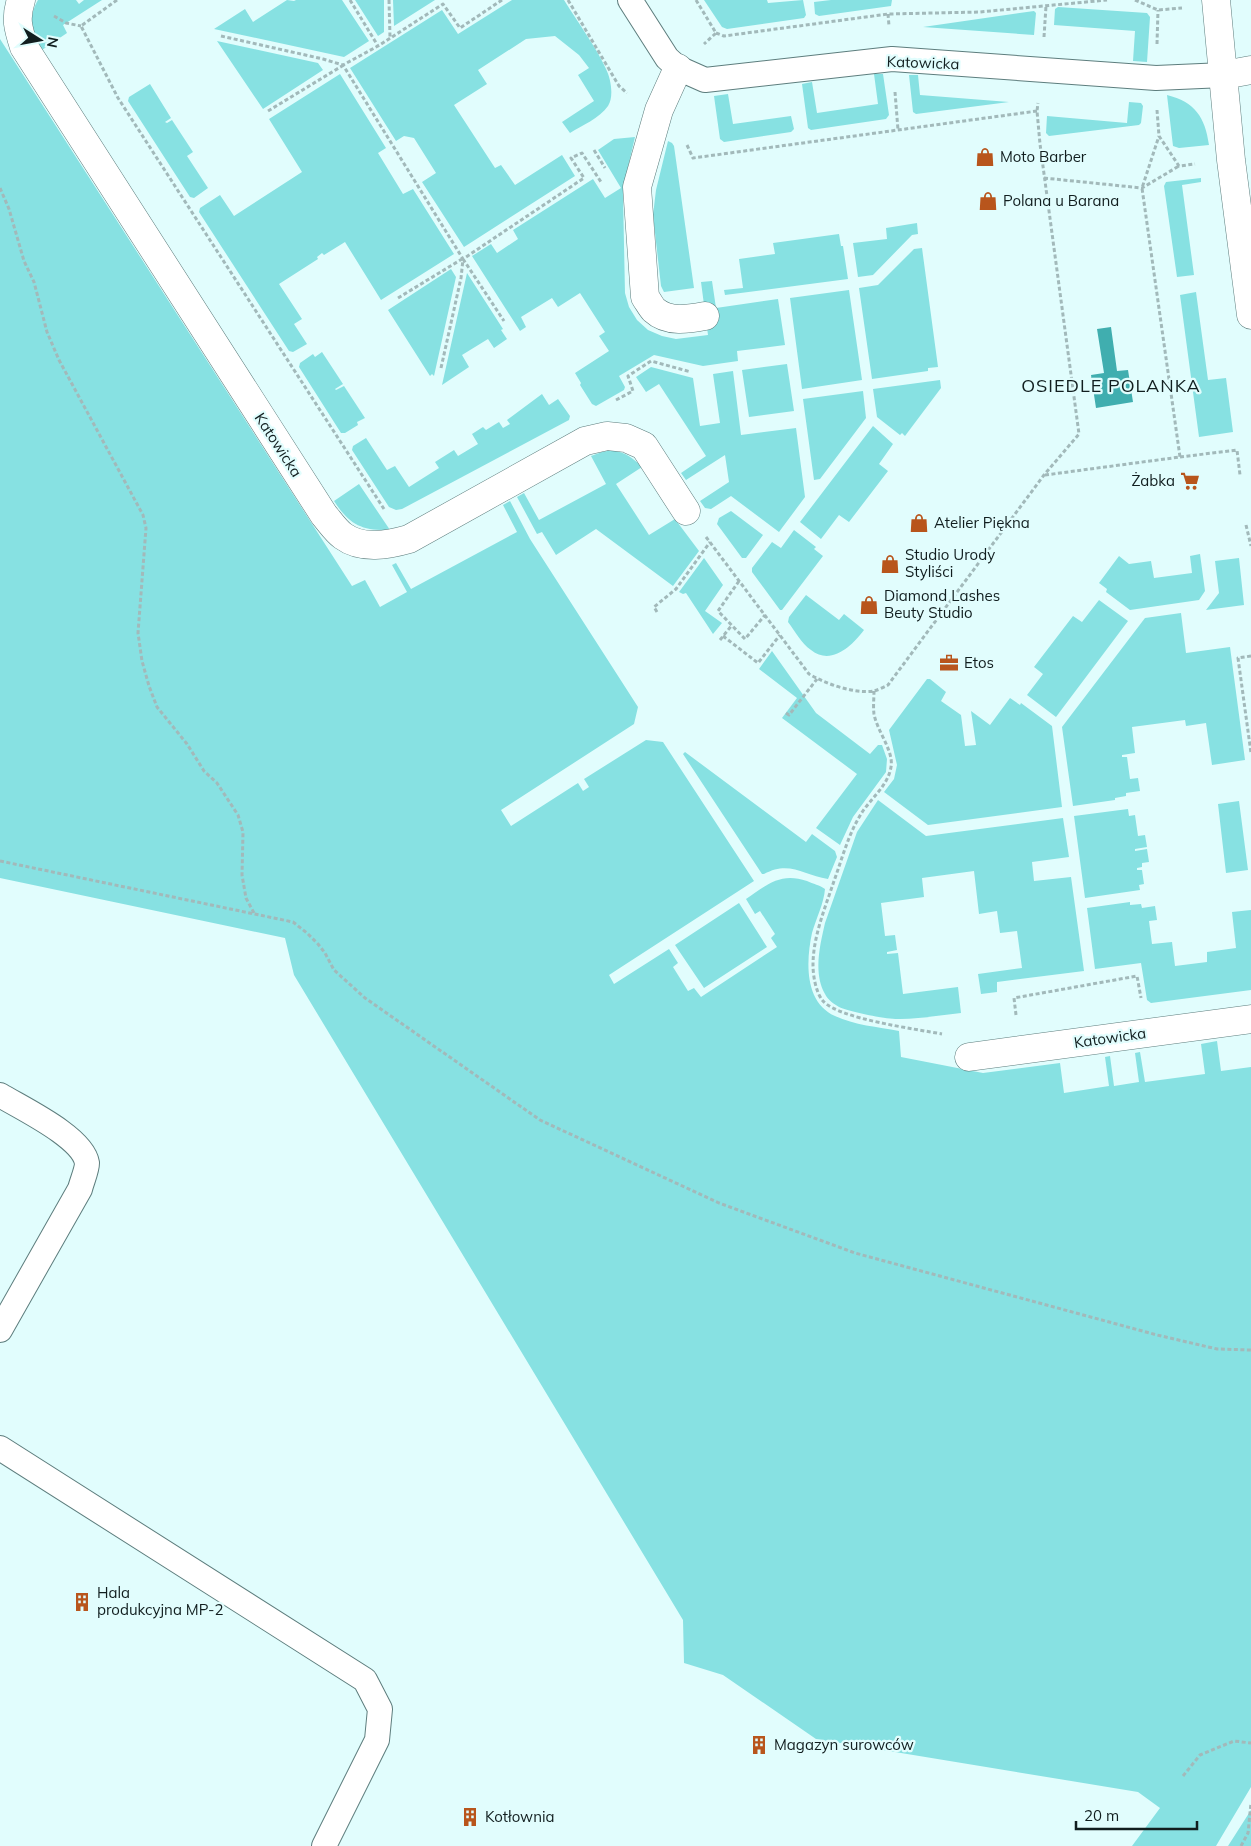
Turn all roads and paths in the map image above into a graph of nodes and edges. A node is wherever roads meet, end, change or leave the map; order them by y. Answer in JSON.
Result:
{"nodes":[{"id":1,"x":22,"y":0,"type":"edge"},
{"id":2,"x":117,"y":0,"type":"edge"},
{"id":3,"x":350,"y":0,"type":"edge"},
{"id":4,"x":389,"y":0,"type":"edge"},
{"id":5,"x":502,"y":0,"type":"edge"},
{"id":6,"x":568,"y":0,"type":"edge"},
{"id":7,"x":630,"y":0,"type":"edge"},
{"id":8,"x":696,"y":0,"type":"edge"},
{"id":9,"x":1107,"y":0,"type":"edge"},
{"id":10,"x":1135,"y":0,"type":"edge"},
{"id":11,"x":1216,"y":0,"type":"edge"},
{"id":12,"x":1046,"y":6,"type":"junction"},
{"id":13,"x":1188,"y":7,"type":"dead end"},
{"id":14,"x":1158,"y":10,"type":"junction"},
{"id":15,"x":716,"y":32,"type":"junction"},
{"id":16,"x":221,"y":36,"type":"dead end"},
{"id":17,"x":390,"y":37,"type":"junction"},
{"id":18,"x":1043,"y":44,"type":"dead end"},
{"id":19,"x":378,"y":46,"type":"junction"},
{"id":20,"x":1157,"y":52,"type":"dead end"},
{"id":21,"x":343,"y":65,"type":"junction"},
{"id":22,"x":678,"y":68,"type":"junction"},
{"id":23,"x":1251,"y":70,"type":"edge"},
{"id":24,"x":1224,"y":75,"type":"junction"},
{"id":25,"x":1039,"y":94,"type":"dead end"},
{"id":26,"x":1156,"y":104,"type":"dead end"},
{"id":27,"x":659,"y":110,"type":"junction"},
{"id":28,"x":268,"y":111,"type":"dead end"},
{"id":29,"x":1037,"y":111,"type":"junction"},
{"id":30,"x":1159,"y":136,"type":"junction"},
{"id":31,"x":594,"y":150,"type":"dead end"},
{"id":32,"x":1199,"y":164,"type":"dead end"},
{"id":33,"x":1179,"y":166,"type":"junction"},
{"id":34,"x":607,"y":171,"type":"dead end"},
{"id":35,"x":1044,"y":178,"type":"junction"},
{"id":36,"x":602,"y":183,"type":"dead end"},
{"id":37,"x":0,"y":188,"type":"edge"},
{"id":38,"x":1142,"y":188,"type":"junction"},
{"id":39,"x":463,"y":259,"type":"junction"},
{"id":40,"x":398,"y":298,"type":"dead end"},
{"id":41,"x":705,"y":316,"type":"dead end"},
{"id":42,"x":1251,"y":316,"type":"edge"},
{"id":43,"x":504,"y":321,"type":"dead end"},
{"id":44,"x":441,"y":368,"type":"dead end"},
{"id":45,"x":691,"y":372,"type":"dead end"},
{"id":46,"x":616,"y":400,"type":"dead end"},
{"id":47,"x":1180,"y":457,"type":"junction"},
{"id":48,"x":1044,"y":475,"type":"junction"},
{"id":49,"x":1240,"y":475,"type":"dead end"},
{"id":50,"x":686,"y":511,"type":"joint"},
{"id":51,"x":386,"y":513,"type":"dead end"},
{"id":52,"x":1246,"y":525,"type":"dead end"},
{"id":53,"x":710,"y":542,"type":"junction"},
{"id":54,"x":1251,"y":546,"type":"edge"},
{"id":55,"x":739,"y":581,"type":"junction"},
{"id":56,"x":657,"y":612,"type":"dead end"},
{"id":57,"x":765,"y":615,"type":"junction"},
{"id":58,"x":732,"y":625,"type":"junction"},
{"id":59,"x":780,"y":635,"type":"junction"},
{"id":60,"x":1251,"y":656,"type":"edge"},
{"id":61,"x":817,"y":678,"type":"junction"},
{"id":62,"x":874,"y":691,"type":"junction"},
{"id":63,"x":786,"y":713,"type":"dead end"},
{"id":64,"x":1251,"y":753,"type":"edge"},
{"id":65,"x":0,"y":861,"type":"edge"},
{"id":66,"x":254,"y":914,"type":"junction"},
{"id":67,"x":1251,"y":1019,"type":"edge"},
{"id":68,"x":894,"y":1025,"type":"dead end"},
{"id":69,"x":969,"y":1057,"type":"dead end"},
{"id":70,"x":0,"y":1095,"type":"edge"},
{"id":71,"x":0,"y":1330,"type":"edge"},
{"id":72,"x":1251,"y":1350,"type":"edge"},
{"id":73,"x":0,"y":1448,"type":"edge"},
{"id":74,"x":1251,"y":1742,"type":"edge"},
{"id":75,"x":1183,"y":1776,"type":"dead end"},
{"id":76,"x":1251,"y":1803,"type":"edge"},
{"id":77,"x":324,"y":1846,"type":"edge"},
{"id":78,"x":1241,"y":1846,"type":"edge"}],
"edges":[{"from":1,"to":50,"type":"street","name":"Katowicka"},
{"from":2,"to":51,"type":"path"},
{"from":3,"to":19,"type":"path"},
{"from":4,"to":17,"type":"path"},
{"from":5,"to":17,"type":"path"},
{"from":6,"to":27,"type":"path"},
{"from":7,"to":22,"type":"lane","name":"Katowicka"},
{"from":8,"to":15,"type":"path"},
{"from":9,"to":12,"type":"path"},
{"from":10,"to":14,"type":"path"},
{"from":11,"to":24,"type":"street"},
{"from":12,"to":15,"type":"path"},
{"from":12,"to":18,"type":"path"},
{"from":13,"to":14,"type":"path"},
{"from":14,"to":20,"type":"path"},
{"from":15,"to":22,"type":"path"},
{"from":16,"to":21,"type":"path"},
{"from":17,"to":19,"type":"path"},
{"from":19,"to":21,"type":"path"},
{"from":21,"to":28,"type":"path"},
{"from":21,"to":39,"type":"path"},
{"from":22,"to":24,"type":"lane","name":"Katowicka"},
{"from":22,"to":27,"type":"street"},
{"from":23,"to":24,"type":"street","name":"Katowicka"},
{"from":24,"to":42,"type":"street"},
{"from":25,"to":29,"type":"path"},
{"from":26,"to":30,"type":"path"},
{"from":27,"to":29,"type":"path"},
{"from":27,"to":41,"type":"street"},
{"from":29,"to":35,"type":"path"},
{"from":30,"to":33,"type":"path"},
{"from":30,"to":38,"type":"path"},
{"from":31,"to":34,"type":"path"},
{"from":32,"to":33,"type":"path"},
{"from":33,"to":38,"type":"path"},
{"from":35,"to":38,"type":"path"},
{"from":35,"to":48,"type":"path"},
{"from":36,"to":39,"type":"path"},
{"from":37,"to":66,"type":"path"},
{"from":38,"to":47,"type":"path"},
{"from":39,"to":40,"type":"path"},
{"from":39,"to":43,"type":"path"},
{"from":39,"to":44,"type":"path"},
{"from":45,"to":46,"type":"path"},
{"from":47,"to":48,"type":"path"},
{"from":47,"to":49,"type":"path"},
{"from":48,"to":62,"type":"path"},
{"from":50,"to":53,"type":"path"},
{"from":52,"to":54,"type":"path"},
{"from":53,"to":55,"type":"path"},
{"from":53,"to":56,"type":"path"},
{"from":55,"to":57,"type":"path"},
{"from":55,"to":58,"type":"path"},
{"from":57,"to":58,"type":"path"},
{"from":57,"to":59,"type":"path"},
{"from":58,"to":59,"type":"path"},
{"from":59,"to":61,"type":"path"},
{"from":60,"to":64,"type":"path"},
{"from":61,"to":62,"type":"path"},
{"from":61,"to":63,"type":"path"},
{"from":62,"to":68,"type":"path"},
{"from":65,"to":66,"type":"path"},
{"from":66,"to":72,"type":"path"},
{"from":67,"to":69,"type":"street","name":"Katowicka"},
{"from":70,"to":71,"type":"lane"},
{"from":73,"to":77,"type":"lane"},
{"from":74,"to":75,"type":"path"},
{"from":76,"to":78,"type":"path"}]}
